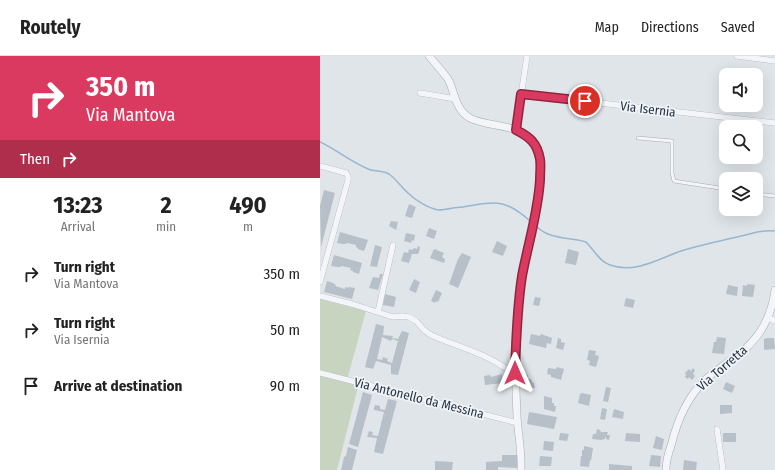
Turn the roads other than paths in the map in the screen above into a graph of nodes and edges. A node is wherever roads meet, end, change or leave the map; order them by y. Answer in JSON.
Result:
{"nodes":[{"id":1,"x":428,"y":56,"type":"edge"},
{"id":2,"x":527,"y":56,"type":"edge"},
{"id":3,"x":737,"y":56,"type":"edge"},
{"id":4,"x":775,"y":61,"type":"edge"},
{"id":5,"x":420,"y":94,"type":"dead end"},
{"id":6,"x":521,"y":94,"type":"junction"},
{"id":7,"x":456,"y":99,"type":"junction"},
{"id":8,"x":775,"y":123,"type":"edge"},
{"id":9,"x":516,"y":130,"type":"junction"},
{"id":10,"x":638,"y":138,"type":"dead end"},
{"id":11,"x":320,"y":166,"type":"edge"},
{"id":12,"x":719,"y":188,"type":"edge"},
{"id":13,"x":763,"y":195,"type":"edge"},
{"id":14,"x":775,"y":196,"type":"edge"},
{"id":15,"x":393,"y":245,"type":"dead end"},
{"id":16,"x":320,"y":282,"type":"edge"},
{"id":17,"x":775,"y":290,"type":"edge"},
{"id":18,"x":320,"y":296,"type":"edge"},
{"id":19,"x":774,"y":306,"type":"edge"},
{"id":20,"x":378,"y":312,"type":"junction"},
{"id":21,"x":768,"y":317,"type":"junction"},
{"id":22,"x":775,"y":321,"type":"edge"},
{"id":23,"x":515,"y":371,"type":"junction"},
{"id":24,"x":320,"y":373,"type":"edge"},
{"id":25,"x":518,"y":423,"type":"junction"},
{"id":26,"x":717,"y":429,"type":"dead end"},
{"id":27,"x":521,"y":470,"type":"edge"},
{"id":28,"x":666,"y":470,"type":"edge"},
{"id":29,"x":723,"y":470,"type":"edge"}],
"edges":[{"from":1,"to":7,"type":"street"},
{"from":2,"to":6,"type":"street"},
{"from":3,"to":4,"type":"street"},
{"from":5,"to":7,"type":"street"},
{"from":6,"to":8,"type":"street","name":"Via Isernia"},
{"from":6,"to":9,"type":"street"},
{"from":7,"to":9,"type":"street"},
{"from":9,"to":23,"type":"street"},
{"from":10,"to":12,"type":"lane"},
{"from":11,"to":16,"type":"street"},
{"from":13,"to":14,"type":"lane"},
{"from":15,"to":20,"type":"street"},
{"from":17,"to":19,"type":"street","name":"Via Torretta"},
{"from":18,"to":20,"type":"street"},
{"from":19,"to":21,"type":"street","name":"Via Torretta"},
{"from":20,"to":23,"type":"street"},
{"from":21,"to":22,"type":"street"},
{"from":21,"to":28,"type":"street","name":"Via Torretta"},
{"from":23,"to":25,"type":"street"},
{"from":24,"to":25,"type":"street","name":"Via Antonello da Messina"},
{"from":25,"to":27,"type":"street"},
{"from":26,"to":29,"type":"street"}]}
